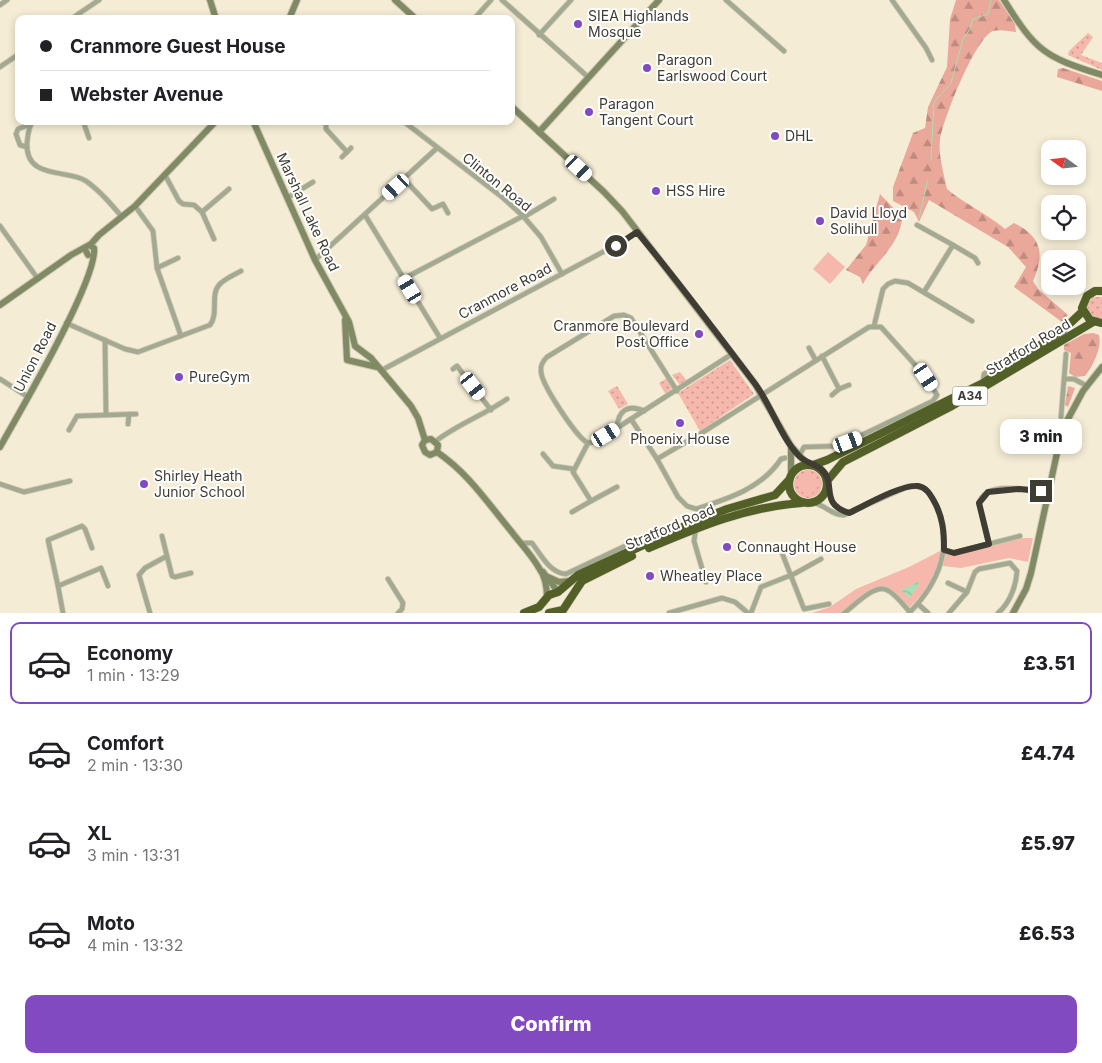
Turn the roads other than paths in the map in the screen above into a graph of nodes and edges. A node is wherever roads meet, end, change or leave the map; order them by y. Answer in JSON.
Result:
{"nodes":[{"id":1,"x":7,"y":0,"type":"edge"},
{"id":2,"x":98,"y":0,"type":"edge"},
{"id":3,"x":210,"y":0,"type":"edge"},
{"id":4,"x":297,"y":0,"type":"edge"},
{"id":5,"x":395,"y":0,"type":"edge"},
{"id":6,"x":491,"y":0,"type":"edge"},
{"id":7,"x":502,"y":0,"type":"edge"},
{"id":8,"x":571,"y":0,"type":"edge"},
{"id":9,"x":659,"y":0,"type":"edge"},
{"id":10,"x":726,"y":0,"type":"edge"},
{"id":11,"x":892,"y":0,"type":"edge"},
{"id":12,"x":1004,"y":0,"type":"edge"},
{"id":13,"x":0,"y":5,"type":"edge"},
{"id":14,"x":77,"y":15,"type":"edge"},
{"id":15,"x":215,"y":15,"type":"edge"},
{"id":16,"x":291,"y":15,"type":"edge"},
{"id":17,"x":412,"y":15,"type":"edge"},
{"id":18,"x":478,"y":15,"type":"edge"},
{"id":19,"x":539,"y":35,"type":"junction"},
{"id":20,"x":784,"y":52,"type":"dead end"},
{"id":21,"x":15,"y":57,"type":"edge"},
{"id":22,"x":932,"y":60,"type":"dead end"},
{"id":23,"x":0,"y":67,"type":"edge"},
{"id":24,"x":1102,"y":75,"type":"edge"},
{"id":25,"x":588,"y":77,"type":"junction"},
{"id":26,"x":515,"y":110,"type":"edge"},
{"id":27,"x":26,"y":125,"type":"edge"},
{"id":28,"x":31,"y":125,"type":"edge"},
{"id":29,"x":84,"y":125,"type":"edge"},
{"id":30,"x":212,"y":125,"type":"edge"},
{"id":31,"x":255,"y":125,"type":"edge"},
{"id":32,"x":326,"y":125,"type":"edge"},
{"id":33,"x":408,"y":125,"type":"edge"},
{"id":34,"x":539,"y":132,"type":"junction"},
{"id":35,"x":89,"y":138,"type":"dead end"},
{"id":36,"x":27,"y":147,"type":"junction"},
{"id":37,"x":437,"y":148,"type":"junction"},
{"id":38,"x":342,"y":157,"type":"dead end"},
{"id":39,"x":165,"y":175,"type":"junction"},
{"id":40,"x":404,"y":179,"type":"junction"},
{"id":41,"x":313,"y":182,"type":"dead end"},
{"id":42,"x":229,"y":189,"type":"dead end"},
{"id":43,"x":225,"y":193,"type":"junction"},
{"id":44,"x":229,"y":197,"type":"dead end"},
{"id":45,"x":287,"y":198,"type":"junction"},
{"id":46,"x":554,"y":199,"type":"dead end"},
{"id":47,"x":135,"y":206,"type":"junction"},
{"id":48,"x":202,"y":212,"type":"junction"},
{"id":49,"x":448,"y":213,"type":"dead end"},
{"id":50,"x":365,"y":215,"type":"junction"},
{"id":51,"x":524,"y":216,"type":"junction"},
{"id":52,"x":122,"y":217,"type":"junction"},
{"id":53,"x":917,"y":225,"type":"dead end"},
{"id":54,"x":0,"y":226,"type":"edge"},
{"id":55,"x":217,"y":230,"type":"dead end"},
{"id":56,"x":926,"y":230,"type":"junction"},
{"id":57,"x":211,"y":232,"type":"junction"},
{"id":58,"x":637,"y":232,"type":"junction"},
{"id":59,"x":922,"y":236,"type":"dead end"},
{"id":60,"x":214,"y":239,"type":"dead end"},
{"id":61,"x":953,"y":245,"type":"junction"},
{"id":62,"x":89,"y":251,"type":"junction"},
{"id":63,"x":178,"y":258,"type":"dead end"},
{"id":64,"x":315,"y":260,"type":"junction"},
{"id":65,"x":978,"y":263,"type":"dead end"},
{"id":66,"x":157,"y":268,"type":"junction"},
{"id":67,"x":243,"y":272,"type":"dead end"},
{"id":68,"x":562,"y":274,"type":"junction"},
{"id":69,"x":38,"y":279,"type":"junction"},
{"id":70,"x":403,"y":279,"type":"junction"},
{"id":71,"x":1102,"y":291,"type":"edge"},
{"id":72,"x":924,"y":292,"type":"junction"},
{"id":73,"x":0,"y":306,"type":"edge"},
{"id":74,"x":1083,"y":311,"type":"junction"},
{"id":75,"x":972,"y":321,"type":"dead end"},
{"id":76,"x":66,"y":323,"type":"junction"},
{"id":77,"x":1100,"y":323,"type":"edge"},
{"id":78,"x":874,"y":326,"type":"junction"},
{"id":79,"x":181,"y":336,"type":"junction"},
{"id":80,"x":440,"y":338,"type":"junction"},
{"id":81,"x":106,"y":340,"type":"junction"},
{"id":82,"x":351,"y":346,"type":"junction"},
{"id":83,"x":808,"y":348,"type":"dead end"},
{"id":84,"x":362,"y":352,"type":"junction"},
{"id":85,"x":732,"y":354,"type":"junction"},
{"id":86,"x":1066,"y":354,"type":"dead end"},
{"id":87,"x":822,"y":356,"type":"junction"},
{"id":88,"x":815,"y":359,"type":"junction"},
{"id":89,"x":358,"y":361,"type":"junction"},
{"id":90,"x":1102,"y":367,"type":"edge"},
{"id":91,"x":380,"y":369,"type":"junction"},
{"id":92,"x":453,"y":369,"type":"dead end"},
{"id":93,"x":0,"y":379,"type":"edge"},
{"id":94,"x":1065,"y":379,"type":"junction"},
{"id":95,"x":849,"y":385,"type":"dead end"},
{"id":96,"x":1087,"y":386,"type":"junction"},
{"id":97,"x":839,"y":389,"type":"junction"},
{"id":98,"x":677,"y":391,"type":"junction"},
{"id":99,"x":762,"y":394,"type":"junction"},
{"id":100,"x":832,"y":395,"type":"dead end"},
{"id":101,"x":28,"y":397,"type":"junction"},
{"id":102,"x":507,"y":399,"type":"dead end"},
{"id":103,"x":491,"y":410,"type":"junction"},
{"id":104,"x":644,"y":411,"type":"junction"},
{"id":105,"x":106,"y":414,"type":"junction"},
{"id":106,"x":129,"y":414,"type":"junction"},
{"id":107,"x":136,"y":414,"type":"dead end"},
{"id":108,"x":1061,"y":417,"type":"dead end"},
{"id":109,"x":631,"y":419,"type":"junction"},
{"id":110,"x":128,"y":424,"type":"dead end"},
{"id":111,"x":73,"y":428,"type":"dead end"},
{"id":112,"x":618,"y":428,"type":"junction"},
{"id":113,"x":425,"y":440,"type":"junction"},
{"id":114,"x":436,"y":441,"type":"junction"},
{"id":115,"x":588,"y":443,"type":"junction"},
{"id":116,"x":791,"y":446,"type":"junction"},
{"id":117,"x":0,"y":447,"type":"edge"},
{"id":118,"x":436,"y":452,"type":"junction"},
{"id":119,"x":543,"y":454,"type":"dead end"},
{"id":120,"x":799,"y":456,"type":"junction"},
{"id":121,"x":784,"y":458,"type":"dead end"},
{"id":122,"x":657,"y":459,"type":"junction"},
{"id":123,"x":811,"y":465,"type":"junction"},
{"id":124,"x":574,"y":469,"type":"junction"},
{"id":125,"x":790,"y":478,"type":"junction"},
{"id":126,"x":70,"y":481,"type":"dead end"},
{"id":127,"x":827,"y":483,"type":"junction"},
{"id":128,"x":0,"y":484,"type":"edge"},
{"id":129,"x":617,"y":487,"type":"dead end"},
{"id":130,"x":1048,"y":492,"type":"junction"},
{"id":131,"x":722,"y":500,"type":"junction"},
{"id":132,"x":591,"y":501,"type":"junction"},
{"id":133,"x":801,"y":503,"type":"junction"},
{"id":134,"x":814,"y":503,"type":"junction"},
{"id":135,"x":727,"y":509,"type":"junction"},
{"id":136,"x":572,"y":512,"type":"dead end"},
{"id":137,"x":849,"y":513,"type":"junction"},
{"id":138,"x":696,"y":528,"type":"junction"},
{"id":139,"x":681,"y":535,"type":"junction"},
{"id":140,"x":162,"y":536,"type":"dead end"},
{"id":141,"x":1020,"y":536,"type":"dead end"},
{"id":142,"x":640,"y":539,"type":"dead end"},
{"id":143,"x":694,"y":541,"type":"junction"},
{"id":144,"x":521,"y":543,"type":"junction"},
{"id":145,"x":989,"y":544,"type":"junction"},
{"id":146,"x":92,"y":548,"type":"dead end"},
{"id":147,"x":944,"y":550,"type":"junction"},
{"id":148,"x":782,"y":553,"type":"dead end"},
{"id":149,"x":167,"y":556,"type":"junction"},
{"id":150,"x":821,"y":559,"type":"dead end"},
{"id":151,"x":541,"y":569,"type":"junction"},
{"id":152,"x":192,"y":574,"type":"dead end"},
{"id":153,"x":791,"y":575,"type":"junction"},
{"id":154,"x":547,"y":577,"type":"junction"},
{"id":155,"x":388,"y":579,"type":"dead end"},
{"id":156,"x":569,"y":581,"type":"junction"},
{"id":157,"x":706,"y":582,"type":"dead end"},
{"id":158,"x":948,"y":583,"type":"dead end"},
{"id":159,"x":58,"y":586,"type":"junction"},
{"id":160,"x":108,"y":586,"type":"dead end"},
{"id":161,"x":558,"y":592,"type":"junction"},
{"id":162,"x":967,"y":592,"type":"junction"},
{"id":163,"x":546,"y":599,"type":"junction"},
{"id":164,"x":829,"y":604,"type":"dead end"},
{"id":165,"x":918,"y":604,"type":"junction"},
{"id":166,"x":565,"y":609,"type":"edge"},
{"id":167,"x":62,"y":613,"type":"edge"},
{"id":168,"x":150,"y":613,"type":"edge"},
{"id":169,"x":398,"y":613,"type":"edge"},
{"id":170,"x":524,"y":613,"type":"edge"},
{"id":171,"x":549,"y":613,"type":"edge"},
{"id":172,"x":554,"y":613,"type":"edge"},
{"id":173,"x":669,"y":613,"type":"edge"},
{"id":174,"x":750,"y":613,"type":"edge"},
{"id":175,"x":844,"y":613,"type":"edge"},
{"id":176,"x":909,"y":613,"type":"edge"},
{"id":177,"x":928,"y":613,"type":"edge"},
{"id":178,"x":948,"y":613,"type":"edge"},
{"id":179,"x":998,"y":613,"type":"edge"},
{"id":180,"x":1013,"y":613,"type":"edge"}],
"edges":[{"from":1,"to":13,"type":"street"},
{"from":2,"to":14,"type":"street"},
{"from":3,"to":15,"type":"street"},
{"from":4,"to":16,"type":"street"},
{"from":5,"to":17,"type":"street"},
{"from":6,"to":18,"type":"street"},
{"from":7,"to":19,"type":"street"},
{"from":8,"to":19,"type":"street"},
{"from":9,"to":25,"type":"street"},
{"from":10,"to":20,"type":"street"},
{"from":11,"to":22,"type":"street"},
{"from":12,"to":24,"type":"street"},
{"from":19,"to":25,"type":"street"},
{"from":21,"to":23,"type":"street"},
{"from":25,"to":34,"type":"street"},
{"from":26,"to":34,"type":"street"},
{"from":27,"to":36,"type":"street"},
{"from":28,"to":36,"type":"street"},
{"from":29,"to":35,"type":"street"},
{"from":30,"to":39,"type":"street"},
{"from":31,"to":45,"type":"street","name":"Marshall Lake Road"},
{"from":32,"to":38,"type":"street"},
{"from":33,"to":37,"type":"street","name":"Clinton Road"},
{"from":34,"to":58,"type":"street"},
{"from":36,"to":52,"type":"street"},
{"from":37,"to":40,"type":"street"},
{"from":37,"to":51,"type":"street","name":"Clinton Road"},
{"from":39,"to":47,"type":"street"},
{"from":39,"to":48,"type":"street"},
{"from":40,"to":49,"type":"street"},
{"from":40,"to":50,"type":"street"},
{"from":41,"to":45,"type":"street"},
{"from":42,"to":43,"type":"street"},
{"from":43,"to":44,"type":"street"},
{"from":43,"to":48,"type":"street"},
{"from":45,"to":64,"type":"street","name":"Marshall Lake Road"},
{"from":46,"to":51,"type":"street"},
{"from":47,"to":52,"type":"street"},
{"from":47,"to":66,"type":"street"},
{"from":48,"to":57,"type":"street"},
{"from":50,"to":64,"type":"street"},
{"from":50,"to":70,"type":"street"},
{"from":51,"to":68,"type":"street","name":"Clinton Road"},
{"from":51,"to":70,"type":"street"},
{"from":52,"to":62,"type":"street"},
{"from":53,"to":56,"type":"street"},
{"from":54,"to":69,"type":"street"},
{"from":55,"to":57,"type":"street"},
{"from":56,"to":59,"type":"street"},
{"from":56,"to":61,"type":"street"},
{"from":57,"to":60,"type":"street"},
{"from":58,"to":68,"type":"street","name":"Cranmore Road"},
{"from":58,"to":85,"type":"street"},
{"from":61,"to":65,"type":"street"},
{"from":61,"to":72,"type":"street"},
{"from":62,"to":69,"type":"street"},
{"from":62,"to":76,"type":"street","name":"Union Road"},
{"from":63,"to":66,"type":"street"},
{"from":64,"to":82,"type":"street","name":"Marshall Lake Road"},
{"from":66,"to":79,"type":"street"},
{"from":67,"to":79,"type":"street"},
{"from":68,"to":80,"type":"street","name":"Cranmore Road"},
{"from":69,"to":73,"type":"street"},
{"from":70,"to":80,"type":"street"},
{"from":71,"to":74,"type":"highway","number":"A34"},
{"from":72,"to":75,"type":"street"},
{"from":72,"to":78,"type":"street"},
{"from":74,"to":77,"type":"highway","number":"A34"},
{"from":74,"to":123,"type":"highway","name":"Stratford Road","number":"A34"},
{"from":76,"to":81,"type":"street"},
{"from":76,"to":101,"type":"street","name":"Union Road"},
{"from":77,"to":127,"type":"highway","name":"Stratford Road","number":"A34"},
{"from":78,"to":87,"type":"street"},
{"from":78,"to":120,"type":"street"},
{"from":79,"to":81,"type":"street"},
{"from":80,"to":91,"type":"street","name":"Cranmore Road"},
{"from":81,"to":105,"type":"street"},
{"from":82,"to":84,"type":"street"},
{"from":82,"to":89,"type":"street"},
{"from":83,"to":88,"type":"street"},
{"from":84,"to":89,"type":"street"},
{"from":84,"to":91,"type":"street"},
{"from":85,"to":98,"type":"street"},
{"from":85,"to":99,"type":"street"},
{"from":86,"to":94,"type":"street"},
{"from":87,"to":88,"type":"street"},
{"from":87,"to":97,"type":"street"},
{"from":88,"to":99,"type":"street"},
{"from":89,"to":91,"type":"street"},
{"from":90,"to":96,"type":"street"},
{"from":91,"to":113,"type":"street"},
{"from":92,"to":103,"type":"street"},
{"from":93,"to":101,"type":"street"},
{"from":94,"to":96,"type":"street"},
{"from":94,"to":108,"type":"street"},
{"from":95,"to":97,"type":"street"},
{"from":96,"to":130,"type":"street"},
{"from":97,"to":100,"type":"street"},
{"from":98,"to":104,"type":"street"},
{"from":98,"to":115,"type":"street"},
{"from":99,"to":116,"type":"street"},
{"from":99,"to":122,"type":"street"},
{"from":101,"to":117,"type":"street","name":"Union Road"},
{"from":102,"to":103,"type":"street"},
{"from":103,"to":114,"type":"street"},
{"from":104,"to":109,"type":"street"},
{"from":104,"to":112,"type":"street"},
{"from":105,"to":106,"type":"street"},
{"from":105,"to":111,"type":"street"},
{"from":106,"to":107,"type":"street"},
{"from":106,"to":110,"type":"street"},
{"from":109,"to":112,"type":"street"},
{"from":109,"to":122,"type":"street"},
{"from":112,"to":115,"type":"street"},
{"from":113,"to":114,"type":"street"},
{"from":113,"to":118,"type":"street"},
{"from":114,"to":118,"type":"street"},
{"from":115,"to":124,"type":"street"},
{"from":116,"to":120,"type":"street"},
{"from":116,"to":125,"type":"street"},
{"from":118,"to":144,"type":"street"},
{"from":119,"to":124,"type":"street"},
{"from":120,"to":123,"type":"street"},
{"from":121,"to":131,"type":"street","name":"Stratford Road"},
{"from":122,"to":131,"type":"street","name":"Stratford Road"},
{"from":123,"to":125,"type":"highway","number":"A34"},
{"from":123,"to":127,"type":"highway"},
{"from":124,"to":132,"type":"street"},
{"from":125,"to":133,"type":"highway"},
{"from":125,"to":135,"type":"highway","name":"Stratford Road","number":"A34"},
{"from":126,"to":128,"type":"street"},
{"from":127,"to":134,"type":"highway","number":"A34"},
{"from":127,"to":137,"type":"street"},
{"from":129,"to":132,"type":"street"},
{"from":130,"to":145,"type":"street"},
{"from":130,"to":180,"type":"street"},
{"from":131,"to":135,"type":"street","name":"Stratford Road"},
{"from":132,"to":136,"type":"street"},
{"from":133,"to":134,"type":"highway"},
{"from":133,"to":138,"type":"highway","name":"Stratford Road"},
{"from":134,"to":137,"type":"street"},
{"from":135,"to":156,"type":"highway","name":"Stratford Road","number":"A34"},
{"from":137,"to":147,"type":"street"},
{"from":138,"to":139,"type":"highway","name":"Stratford Road"},
{"from":138,"to":143,"type":"street"},
{"from":139,"to":143,"type":"street"},
{"from":139,"to":166,"type":"highway","name":"Stratford Road"},
{"from":140,"to":149,"type":"street"},
{"from":141,"to":145,"type":"street"},
{"from":142,"to":144,"type":"street"},
{"from":143,"to":157,"type":"street"},
{"from":144,"to":151,"type":"street"},
{"from":145,"to":147,"type":"street"},
{"from":146,"to":159,"type":"street"},
{"from":147,"to":165,"type":"street"},
{"from":148,"to":153,"type":"street"},
{"from":149,"to":152,"type":"street"},
{"from":149,"to":168,"type":"street"},
{"from":150,"to":153,"type":"street"},
{"from":151,"to":154,"type":"street"},
{"from":151,"to":163,"type":"street"},
{"from":153,"to":164,"type":"street"},
{"from":153,"to":174,"type":"street"},
{"from":154,"to":156,"type":"street"},
{"from":154,"to":161,"type":"street"},
{"from":155,"to":169,"type":"street"},
{"from":156,"to":161,"type":"highway","name":"Stratford Road","number":"A34"},
{"from":158,"to":162,"type":"street"},
{"from":159,"to":160,"type":"street"},
{"from":159,"to":167,"type":"street"},
{"from":161,"to":163,"type":"highway","name":"Stratford Road","number":"A34"},
{"from":161,"to":166,"type":"highway"},
{"from":162,"to":178,"type":"street"},
{"from":162,"to":179,"type":"street"},
{"from":163,"to":170,"type":"highway","name":"Stratford Road","number":"A34"},
{"from":163,"to":172,"type":"highway"},
{"from":165,"to":176,"type":"street"},
{"from":165,"to":177,"type":"street"},
{"from":166,"to":172,"type":"highway"},
{"from":171,"to":172,"type":"highway"},
{"from":173,"to":174,"type":"street"},
{"from":175,"to":176,"type":"street"}]}
